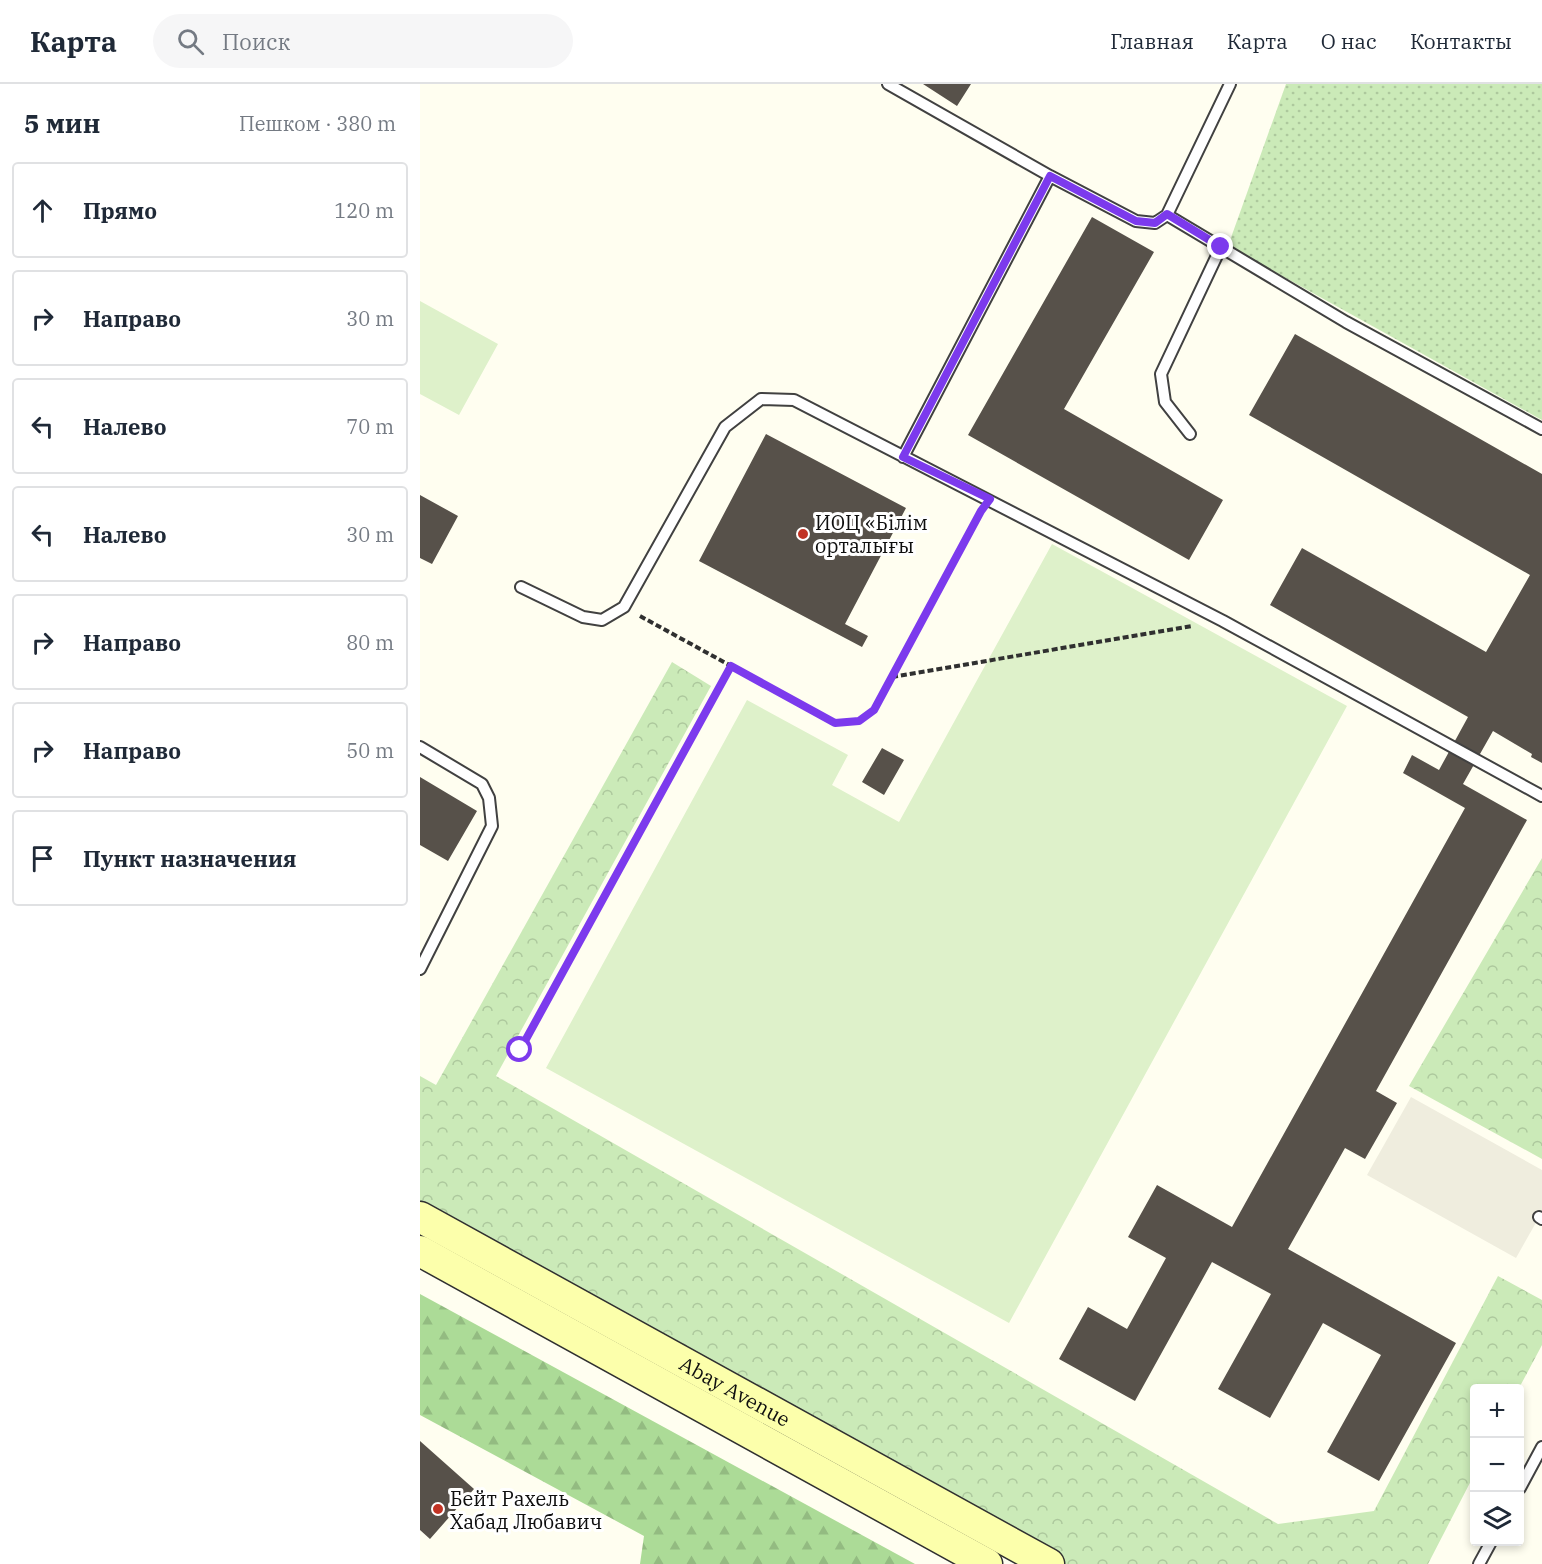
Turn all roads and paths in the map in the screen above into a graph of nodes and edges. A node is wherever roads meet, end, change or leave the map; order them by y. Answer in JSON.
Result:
{"nodes":[{"id":1,"x":888,"y":84,"type":"edge"},
{"id":2,"x":1230,"y":84,"type":"edge"},
{"id":3,"x":1050,"y":176,"type":"junction"},
{"id":4,"x":1167,"y":214,"type":"junction"},
{"id":5,"x":1221,"y":247,"type":"junction"},
{"id":6,"x":1542,"y":429,"type":"edge"},
{"id":7,"x":1190,"y":434,"type":"dead end"},
{"id":8,"x":903,"y":457,"type":"junction"},
{"id":9,"x":990,"y":499,"type":"junction"},
{"id":10,"x":521,"y":587,"type":"dead end"},
{"id":11,"x":624,"y":607,"type":"junction"},
{"id":12,"x":1223,"y":621,"type":"junction"},
{"id":13,"x":731,"y":666,"type":"junction"},
{"id":14,"x":892,"y":677,"type":"junction"},
{"id":15,"x":420,"y":747,"type":"edge"},
{"id":16,"x":1542,"y":796,"type":"edge"},
{"id":17,"x":420,"y":969,"type":"edge"},
{"id":18,"x":520,"y":1050,"type":"dead end"},
{"id":19,"x":420,"y":1217,"type":"edge"},
{"id":20,"x":420,"y":1251,"type":"edge"},
{"id":21,"x":1542,"y":1447,"type":"edge"},
{"id":22,"x":1524,"y":1481,"type":"edge"},
{"id":23,"x":1489,"y":1546,"type":"edge"},
{"id":24,"x":987,"y":1564,"type":"edge"},
{"id":25,"x":1050,"y":1564,"type":"edge"},
{"id":26,"x":1479,"y":1564,"type":"edge"}],
"edges":[{"from":1,"to":3,"type":"lane"},
{"from":2,"to":4,"type":"lane"},
{"from":3,"to":4,"type":"lane"},
{"from":3,"to":8,"type":"lane"},
{"from":4,"to":5,"type":"lane"},
{"from":5,"to":6,"type":"lane"},
{"from":5,"to":7,"type":"lane"},
{"from":8,"to":9,"type":"lane"},
{"from":8,"to":11,"type":"lane"},
{"from":9,"to":12,"type":"lane"},
{"from":9,"to":14,"type":"path"},
{"from":10,"to":11,"type":"lane"},
{"from":11,"to":13,"type":"path"},
{"from":12,"to":14,"type":"path"},
{"from":12,"to":16,"type":"lane"},
{"from":13,"to":14,"type":"path"},
{"from":13,"to":18,"type":"path"},
{"from":15,"to":17,"type":"lane"},
{"from":19,"to":25,"type":"main road","name":"Abay Avenue"},
{"from":20,"to":24,"type":"main road","name":"Abay Avenue"},
{"from":21,"to":22,"type":"lane"},
{"from":23,"to":26,"type":"lane"}]}
